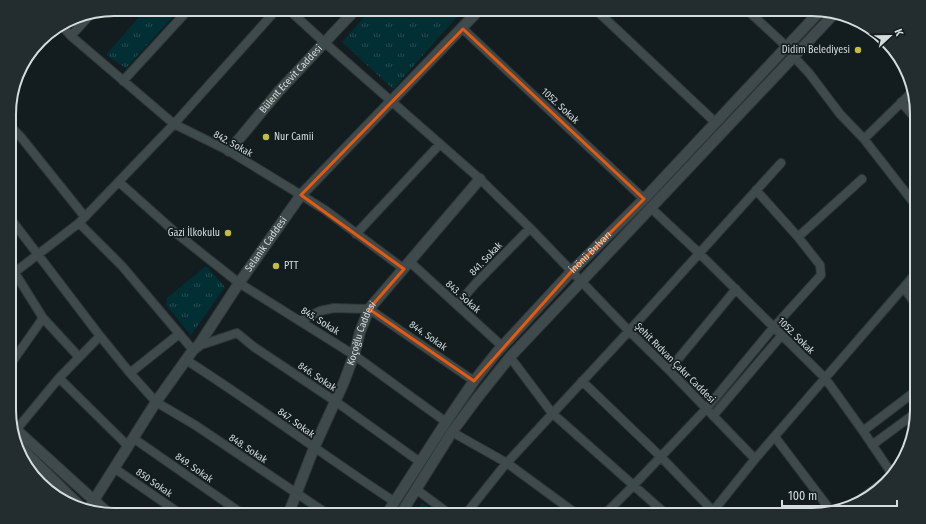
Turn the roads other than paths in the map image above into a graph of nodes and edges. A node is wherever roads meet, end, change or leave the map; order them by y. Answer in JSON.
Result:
{"nodes":[{"id":1,"x":183,"y":16,"type":"edge"},
{"id":2,"x":271,"y":16,"type":"edge"},
{"id":3,"x":296,"y":16,"type":"edge"},
{"id":4,"x":350,"y":16,"type":"edge"},
{"id":5,"x":474,"y":16,"type":"edge"},
{"id":6,"x":601,"y":16,"type":"edge"},
{"id":7,"x":754,"y":16,"type":"edge"},
{"id":8,"x":815,"y":16,"type":"edge"},
{"id":9,"x":830,"y":18,"type":"edge"},
{"id":10,"x":85,"y":20,"type":"edge"},
{"id":11,"x":65,"y":29,"type":"edge"},
{"id":12,"x":463,"y":29,"type":"junction"},
{"id":13,"x":71,"y":36,"type":"junction"},
{"id":14,"x":325,"y":43,"type":"junction"},
{"id":15,"x":786,"y":46,"type":"junction"},
{"id":16,"x":793,"y":56,"type":"junction"},
{"id":17,"x":124,"y":81,"type":"junction"},
{"id":18,"x":908,"y":96,"type":"edge"},
{"id":19,"x":391,"y":100,"type":"junction"},
{"id":20,"x":901,"y":102,"type":"junction"},
{"id":21,"x":910,"y":112,"type":"edge"},
{"id":22,"x":715,"y":122,"type":"junction"},
{"id":23,"x":174,"y":124,"type":"junction"},
{"id":24,"x":16,"y":132,"type":"edge"},
{"id":25,"x":864,"y":139,"type":"junction"},
{"id":26,"x":440,"y":144,"type":"junction"},
{"id":27,"x":229,"y":152,"type":"junction"},
{"id":28,"x":781,"y":163,"type":"dead end"},
{"id":29,"x":480,"y":179,"type":"junction"},
{"id":30,"x":862,"y":179,"type":"dead end"},
{"id":31,"x":119,"y":182,"type":"junction"},
{"id":32,"x":756,"y":190,"type":"junction"},
{"id":33,"x":301,"y":195,"type":"junction"},
{"id":34,"x":910,"y":198,"type":"edge"},
{"id":35,"x":644,"y":199,"type":"junction"},
{"id":36,"x":651,"y":208,"type":"junction"},
{"id":37,"x":82,"y":220,"type":"junction"},
{"id":38,"x":16,"y":226,"type":"edge"},
{"id":39,"x":530,"y":228,"type":"junction"},
{"id":40,"x":356,"y":234,"type":"junction"},
{"id":41,"x":798,"y":237,"type":"junction"},
{"id":42,"x":699,"y":253,"type":"junction"},
{"id":43,"x":37,"y":255,"type":"junction"},
{"id":44,"x":407,"y":266,"type":"junction"},
{"id":45,"x":16,"y":269,"type":"edge"},
{"id":46,"x":572,"y":272,"type":"junction"},
{"id":47,"x":16,"y":278,"type":"edge"},
{"id":48,"x":581,"y":281,"type":"junction"},
{"id":49,"x":910,"y":281,"type":"edge"},
{"id":50,"x":239,"y":283,"type":"junction"},
{"id":51,"x":904,"y":288,"type":"junction"},
{"id":52,"x":736,"y":289,"type":"junction"},
{"id":53,"x":910,"y":296,"type":"edge"},
{"id":54,"x":457,"y":305,"type":"junction"},
{"id":55,"x":369,"y":309,"type":"junction"},
{"id":56,"x":43,"y":318,"type":"junction"},
{"id":57,"x":300,"y":321,"type":"junction"},
{"id":58,"x":773,"y":328,"type":"junction"},
{"id":59,"x":629,"y":331,"type":"junction"},
{"id":60,"x":179,"y":334,"type":"junction"},
{"id":61,"x":100,"y":336,"type":"junction"},
{"id":62,"x":782,"y":336,"type":"junction"},
{"id":63,"x":503,"y":346,"type":"junction"},
{"id":64,"x":195,"y":348,"type":"junction"},
{"id":65,"x":354,"y":355,"type":"junction"},
{"id":66,"x":16,"y":356,"type":"edge"},
{"id":67,"x":79,"y":357,"type":"junction"},
{"id":68,"x":510,"y":357,"type":"junction"},
{"id":69,"x":186,"y":360,"type":"junction"},
{"id":70,"x":669,"y":370,"type":"junction"},
{"id":71,"x":130,"y":373,"type":"junction"},
{"id":72,"x":59,"y":378,"type":"junction"},
{"id":73,"x":825,"y":378,"type":"junction"},
{"id":74,"x":474,"y":381,"type":"junction"},
{"id":75,"x":582,"y":381,"type":"junction"},
{"id":76,"x":910,"y":395,"type":"edge"},
{"id":77,"x":335,"y":401,"type":"junction"},
{"id":78,"x":156,"y":402,"type":"junction"},
{"id":79,"x":706,"y":409,"type":"junction"},
{"id":80,"x":552,"y":413,"type":"junction"},
{"id":81,"x":714,"y":416,"type":"junction"},
{"id":82,"x":910,"y":417,"type":"edge"},
{"id":83,"x":446,"y":422,"type":"junction"},
{"id":84,"x":17,"y":423,"type":"edge"},
{"id":85,"x":863,"y":431,"type":"junction"},
{"id":86,"x":452,"y":432,"type":"junction"},
{"id":87,"x":19,"y":433,"type":"edge"},
{"id":88,"x":775,"y":437,"type":"junction"},
{"id":89,"x":130,"y":442,"type":"junction"},
{"id":90,"x":872,"y":445,"type":"junction"},
{"id":91,"x":314,"y":448,"type":"junction"},
{"id":92,"x":26,"y":453,"type":"edge"},
{"id":93,"x":661,"y":457,"type":"junction"},
{"id":94,"x":755,"y":459,"type":"junction"},
{"id":95,"x":420,"y":462,"type":"junction"},
{"id":96,"x":507,"y":463,"type":"junction"},
{"id":97,"x":114,"y":468,"type":"junction"},
{"id":98,"x":890,"y":470,"type":"edge"},
{"id":99,"x":633,"y":486,"type":"junction"},
{"id":100,"x":417,"y":490,"type":"junction"},
{"id":101,"x":296,"y":493,"type":"junction"},
{"id":102,"x":73,"y":499,"type":"edge"},
{"id":103,"x":395,"y":502,"type":"junction"},
{"id":104,"x":91,"y":504,"type":"edge"},
{"id":105,"x":828,"y":506,"type":"edge"},
{"id":106,"x":172,"y":508,"type":"edge"},
{"id":107,"x":233,"y":508,"type":"edge"},
{"id":108,"x":291,"y":508,"type":"edge"},
{"id":109,"x":318,"y":508,"type":"edge"},
{"id":110,"x":391,"y":508,"type":"edge"},
{"id":111,"x":405,"y":508,"type":"edge"},
{"id":112,"x":441,"y":508,"type":"edge"},
{"id":113,"x":471,"y":508,"type":"edge"},
{"id":114,"x":568,"y":508,"type":"edge"},
{"id":115,"x":611,"y":508,"type":"edge"},
{"id":116,"x":659,"y":508,"type":"edge"},
{"id":117,"x":707,"y":508,"type":"edge"},
{"id":118,"x":715,"y":508,"type":"edge"}],
"edges":[{"from":1,"to":17,"type":"street"},
{"from":2,"to":23,"type":"street"},
{"from":3,"to":14,"type":"street","name":"Şehit Rıdvan Çakır Caddesi"},
{"from":4,"to":14,"type":"main road","name":"Bülent Ecevit Caddesi"},
{"from":5,"to":12,"type":"main road","name":"Selanik Caddesi"},
{"from":6,"to":22,"type":"street"},
{"from":7,"to":15,"type":"street"},
{"from":8,"to":15,"type":"main road","name":"İnönü Bulvarı"},
{"from":9,"to":16,"type":"main road","name":"İnönü Bulvarı"},
{"from":10,"to":13,"type":"street"},
{"from":11,"to":13,"type":"street","name":"842. Sokak"},
{"from":12,"to":19,"type":"main road","name":"Selanik Caddesi"},
{"from":12,"to":35,"type":"street","name":"1052. Sokak"},
{"from":13,"to":17,"type":"street","name":"842. Sokak"},
{"from":14,"to":19,"type":"street","name":"Şehit Rıdvan Çakır Caddesi"},
{"from":14,"to":27,"type":"main road","name":"Bülent Ecevit Caddesi"},
{"from":15,"to":22,"type":"main road","name":"İnönü Bulvarı"},
{"from":16,"to":25,"type":"street"},
{"from":16,"to":36,"type":"main road","name":"İnönü Bulvarı"},
{"from":17,"to":23,"type":"street","name":"842. Sokak"},
{"from":18,"to":20,"type":"street"},
{"from":19,"to":26,"type":"street","name":"Şehit Rıdvan Çakır Caddesi"},
{"from":19,"to":33,"type":"main road","name":"Selanik Caddesi"},
{"from":20,"to":21,"type":"street"},
{"from":20,"to":25,"type":"street"},
{"from":22,"to":35,"type":"main road","name":"İnönü Bulvarı"},
{"from":23,"to":27,"type":"street","name":"842. Sokak"},
{"from":23,"to":31,"type":"street"},
{"from":24,"to":37,"type":"street"},
{"from":25,"to":34,"type":"street"},
{"from":26,"to":29,"type":"street","name":"Şehit Rıdvan Çakır Caddesi"},
{"from":26,"to":40,"type":"street"},
{"from":27,"to":33,"type":"street","name":"842. Sokak"},
{"from":28,"to":32,"type":"street"},
{"from":29,"to":39,"type":"street","name":"Şehit Rıdvan Çakır Caddesi"},
{"from":29,"to":44,"type":"main road","name":"Koçoğlu Caddesi"},
{"from":30,"to":41,"type":"street"},
{"from":31,"to":37,"type":"street"},
{"from":31,"to":50,"type":"street","name":"845. Sokak"},
{"from":32,"to":41,"type":"street"},
{"from":32,"to":42,"type":"street"},
{"from":33,"to":40,"type":"street","name":"842. Sokak"},
{"from":33,"to":50,"type":"main road","name":"Selanik Caddesi"},
{"from":35,"to":46,"type":"main road","name":"İnönü Bulvarı"},
{"from":36,"to":42,"type":"street","name":"1052. Sokak"},
{"from":36,"to":48,"type":"main road","name":"İnönü Bulvarı"},
{"from":37,"to":43,"type":"street"},
{"from":37,"to":60,"type":"street"},
{"from":38,"to":43,"type":"street","name":"848. Sokak"},
{"from":39,"to":46,"type":"street","name":"Şehit Rıdvan Çakır Caddesi"},
{"from":39,"to":54,"type":"street","name":"841. Sokak"},
{"from":40,"to":44,"type":"street","name":"842. Sokak"},
{"from":41,"to":58,"type":"street"},
{"from":42,"to":52,"type":"street","name":"1052. Sokak"},
{"from":42,"to":59,"type":"street"},
{"from":43,"to":45,"type":"street"},
{"from":43,"to":61,"type":"street","name":"848. Sokak"},
{"from":44,"to":54,"type":"street","name":"843. Sokak"},
{"from":44,"to":55,"type":"main road","name":"Koçoğlu Caddesi"},
{"from":46,"to":48,"type":"street","name":"Şehit Rıdvan Çakır Caddesi"},
{"from":46,"to":63,"type":"main road","name":"İnönü Bulvarı"},
{"from":47,"to":56,"type":"street"},
{"from":48,"to":59,"type":"street","name":"Şehit Rıdvan Çakır Caddesi"},
{"from":48,"to":68,"type":"main road","name":"İnönü Bulvarı"},
{"from":49,"to":51,"type":"street"},
{"from":50,"to":57,"type":"street","name":"845. Sokak"},
{"from":50,"to":64,"type":"main road","name":"Selanik Caddesi"},
{"from":51,"to":53,"type":"street"},
{"from":51,"to":73,"type":"street"},
{"from":52,"to":58,"type":"street","name":"1052. Sokak"},
{"from":52,"to":70,"type":"street"},
{"from":54,"to":63,"type":"street","name":"843. Sokak"},
{"from":55,"to":57,"type":"street"},
{"from":55,"to":65,"type":"main road","name":"Koçoğlu Caddesi"},
{"from":55,"to":74,"type":"street","name":"844. Sokak"},
{"from":56,"to":66,"type":"street"},
{"from":56,"to":67,"type":"street"},
{"from":57,"to":65,"type":"street","name":"845. Sokak"},
{"from":58,"to":62,"type":"street","name":"1052. Sokak"},
{"from":58,"to":79,"type":"street"},
{"from":59,"to":70,"type":"street","name":"Şehit Rıdvan Çakır Caddesi"},
{"from":59,"to":75,"type":"street"},
{"from":60,"to":64,"type":"street"},
{"from":60,"to":71,"type":"street"},
{"from":61,"to":67,"type":"street"},
{"from":61,"to":71,"type":"street","name":"848. Sokak"},
{"from":62,"to":73,"type":"street","name":"1052. Sokak"},
{"from":62,"to":81,"type":"street"},
{"from":63,"to":74,"type":"main road","name":"İnönü Bulvarı"},
{"from":64,"to":69,"type":"main road","name":"Selanik Caddesi"},
{"from":64,"to":77,"type":"street","name":"846. Sokak"},
{"from":65,"to":77,"type":"main road","name":"Koçoğlu Caddesi"},
{"from":65,"to":83,"type":"street","name":"845. Sokak"},
{"from":67,"to":72,"type":"street"},
{"from":68,"to":80,"type":"street"},
{"from":68,"to":86,"type":"main road","name":"İnönü Bulvarı"},
{"from":69,"to":78,"type":"main road","name":"Selanik Caddesi"},
{"from":69,"to":91,"type":"street","name":"847. Sokak"},
{"from":70,"to":79,"type":"street","name":"Şehit Rıdvan Çakır Caddesi"},
{"from":71,"to":78,"type":"street","name":"848. Sokak"},
{"from":72,"to":84,"type":"street"},
{"from":72,"to":89,"type":"street","name":"849. Sokak"},
{"from":73,"to":85,"type":"street","name":"1052. Sokak"},
{"from":73,"to":88,"type":"street"},
{"from":74,"to":83,"type":"main road","name":"İnönü Bulvarı"},
{"from":75,"to":80,"type":"street"},
{"from":75,"to":93,"type":"street"},
{"from":76,"to":85,"type":"street"},
{"from":77,"to":91,"type":"main road","name":"Koçoğlu Caddesi"},
{"from":77,"to":95,"type":"street","name":"846. Sokak"},
{"from":78,"to":89,"type":"main road","name":"Selanik Caddesi"},
{"from":78,"to":101,"type":"street","name":"848. Sokak"},
{"from":79,"to":81,"type":"street","name":"Şehit Rıdvan Çakır Caddesi"},
{"from":79,"to":93,"type":"street"},
{"from":80,"to":96,"type":"street"},
{"from":80,"to":99,"type":"street"},
{"from":81,"to":94,"type":"street","name":"Şehit Rıdvan Çakır Caddesi"},
{"from":82,"to":90,"type":"street"},
{"from":83,"to":95,"type":"main road","name":"İnönü Bulvarı"},
{"from":85,"to":90,"type":"street","name":"1052. Sokak"},
{"from":86,"to":96,"type":"street"},
{"from":86,"to":100,"type":"main road","name":"İnönü Bulvarı"},
{"from":87,"to":104,"type":"main road"},
{"from":88,"to":94,"type":"street"},
{"from":88,"to":105,"type":"street"},
{"from":89,"to":97,"type":"main road","name":"Selanik Caddesi"},
{"from":89,"to":107,"type":"street","name":"849. Sokak"},
{"from":90,"to":98,"type":"street","name":"1052. Sokak"},
{"from":91,"to":101,"type":"main road","name":"Koçoğlu Caddesi"},
{"from":91,"to":103,"type":"street","name":"847. Sokak"},
{"from":92,"to":102,"type":"main road"},
{"from":93,"to":99,"type":"street"},
{"from":93,"to":117,"type":"street"},
{"from":94,"to":118,"type":"street"},
{"from":95,"to":103,"type":"main road","name":"İnönü Bulvarı"},
{"from":96,"to":113,"type":"street"},
{"from":96,"to":114,"type":"street"},
{"from":97,"to":104,"type":"main road","name":"Selanik Caddesi"},
{"from":97,"to":106,"type":"street","name":"850 Sokak"},
{"from":99,"to":115,"type":"street"},
{"from":99,"to":116,"type":"street"},
{"from":100,"to":111,"type":"main road","name":"İnönü Bulvarı"},
{"from":100,"to":112,"type":"street"},
{"from":101,"to":108,"type":"main road","name":"Koçoğlu Caddesi"},
{"from":101,"to":109,"type":"street","name":"848. Sokak"},
{"from":103,"to":110,"type":"main road","name":"İnönü Bulvarı"}]}
